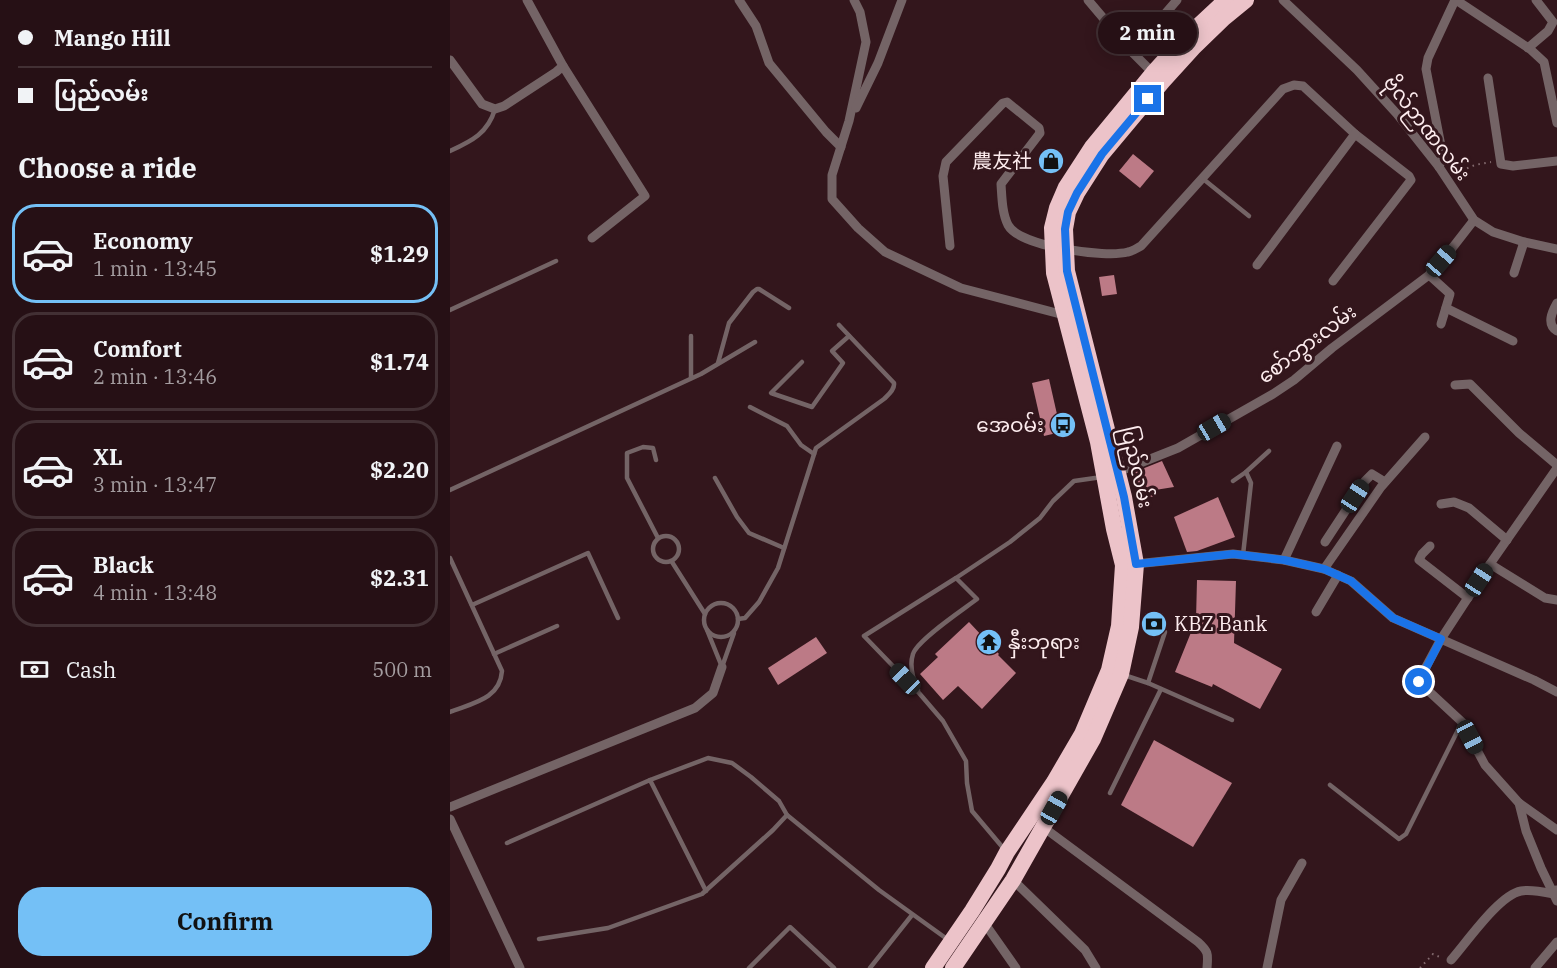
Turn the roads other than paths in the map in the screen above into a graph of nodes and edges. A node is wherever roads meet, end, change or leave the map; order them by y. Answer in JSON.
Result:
{"nodes":[{"id":1,"x":527,"y":0,"type":"edge"},
{"id":2,"x":740,"y":0,"type":"edge"},
{"id":3,"x":854,"y":0,"type":"edge"},
{"id":4,"x":902,"y":0,"type":"edge"},
{"id":5,"x":1088,"y":0,"type":"edge"},
{"id":6,"x":1177,"y":0,"type":"edge"},
{"id":7,"x":1226,"y":0,"type":"edge"},
{"id":8,"x":1246,"y":0,"type":"edge"},
{"id":9,"x":1283,"y":0,"type":"edge"},
{"id":10,"x":1456,"y":0,"type":"edge"},
{"id":11,"x":1536,"y":0,"type":"edge"},
{"id":12,"x":1528,"y":48,"type":"junction"},
{"id":13,"x":1132,"y":52,"type":"junction"},
{"id":14,"x":450,"y":60,"type":"edge"},
{"id":15,"x":563,"y":66,"type":"junction"},
{"id":16,"x":1153,"y":73,"type":"junction"},
{"id":17,"x":1488,"y":78,"type":"dead end"},
{"id":18,"x":495,"y":109,"type":"junction"},
{"id":19,"x":849,"y":120,"type":"junction"},
{"id":20,"x":1557,"y":123,"type":"edge"},
{"id":21,"x":1355,"y":134,"type":"junction"},
{"id":22,"x":841,"y":147,"type":"junction"},
{"id":23,"x":450,"y":151,"type":"edge"},
{"id":24,"x":1557,"y":161,"type":"edge"},
{"id":25,"x":1439,"y":167,"type":"junction"},
{"id":26,"x":1202,"y":178,"type":"junction"},
{"id":27,"x":1249,"y":216,"type":"dead end"},
{"id":28,"x":1474,"y":220,"type":"junction"},
{"id":29,"x":592,"y":238,"type":"dead end"},
{"id":30,"x":1524,"y":242,"type":"junction"},
{"id":31,"x":950,"y":246,"type":"dead end"},
{"id":32,"x":1059,"y":249,"type":"junction"},
{"id":33,"x":1557,"y":249,"type":"edge"},
{"id":34,"x":556,"y":261,"type":"dead end"},
{"id":35,"x":1257,"y":265,"type":"dead end"},
{"id":36,"x":1514,"y":273,"type":"dead end"},
{"id":37,"x":1430,"y":274,"type":"junction"},
{"id":38,"x":1333,"y":281,"type":"dead end"},
{"id":39,"x":1557,"y":303,"type":"edge"},
{"id":40,"x":789,"y":308,"type":"dead end"},
{"id":41,"x":1446,"y":308,"type":"junction"},
{"id":42,"x":450,"y":310,"type":"edge"},
{"id":43,"x":1070,"y":313,"type":"junction"},
{"id":44,"x":1441,"y":324,"type":"dead end"},
{"id":45,"x":839,"y":325,"type":"dead end"},
{"id":46,"x":1557,"y":331,"type":"edge"},
{"id":47,"x":691,"y":336,"type":"dead end"},
{"id":48,"x":849,"y":336,"type":"junction"},
{"id":49,"x":1513,"y":341,"type":"dead end"},
{"id":50,"x":755,"y":342,"type":"dead end"},
{"id":51,"x":802,"y":362,"type":"dead end"},
{"id":52,"x":718,"y":363,"type":"junction"},
{"id":53,"x":691,"y":378,"type":"junction"},
{"id":54,"x":1455,"y":385,"type":"dead end"},
{"id":55,"x":750,"y":407,"type":"dead end"},
{"id":56,"x":1425,"y":437,"type":"dead end"},
{"id":57,"x":1337,"y":446,"type":"dead end"},
{"id":58,"x":1269,"y":451,"type":"dead end"},
{"id":59,"x":814,"y":454,"type":"junction"},
{"id":60,"x":656,"y":460,"type":"dead end"},
{"id":61,"x":1557,"y":466,"type":"edge"},
{"id":62,"x":1246,"y":472,"type":"junction"},
{"id":63,"x":1111,"y":475,"type":"junction"},
{"id":64,"x":715,"y":478,"type":"dead end"},
{"id":65,"x":1233,"y":481,"type":"dead end"},
{"id":66,"x":1385,"y":482,"type":"junction"},
{"id":67,"x":1553,"y":482,"type":"edge"},
{"id":68,"x":450,"y":490,"type":"edge"},
{"id":69,"x":1441,"y":504,"type":"dead end"},
{"id":70,"x":658,"y":538,"type":"junction"},
{"id":71,"x":1507,"y":540,"type":"junction"},
{"id":72,"x":1325,"y":542,"type":"dead end"},
{"id":73,"x":1430,"y":546,"type":"dead end"},
{"id":74,"x":784,"y":548,"type":"junction"},
{"id":75,"x":1243,"y":556,"type":"junction"},
{"id":76,"x":450,"y":558,"type":"edge"},
{"id":77,"x":1284,"y":560,"type":"junction"},
{"id":78,"x":672,"y":562,"type":"junction"},
{"id":79,"x":1130,"y":564,"type":"junction"},
{"id":80,"x":1490,"y":564,"type":"junction"},
{"id":81,"x":1324,"y":569,"type":"junction"},
{"id":82,"x":1338,"y":575,"type":"junction"},
{"id":83,"x":956,"y":578,"type":"junction"},
{"id":84,"x":1468,"y":598,"type":"junction"},
{"id":85,"x":1557,"y":600,"type":"edge"},
{"id":86,"x":472,"y":605,"type":"junction"},
{"id":87,"x":1316,"y":612,"type":"dead end"},
{"id":88,"x":705,"y":614,"type":"junction"},
{"id":89,"x":618,"y":618,"type":"dead end"},
{"id":90,"x":738,"y":619,"type":"junction"},
{"id":91,"x":556,"y":626,"type":"dead end"},
{"id":92,"x":706,"y":628,"type":"junction"},
{"id":93,"x":734,"y":631,"type":"junction"},
{"id":94,"x":1165,"y":632,"type":"dead end"},
{"id":95,"x":1441,"y":639,"type":"junction"},
{"id":96,"x":494,"y":654,"type":"junction"},
{"id":97,"x":722,"y":667,"type":"junction"},
{"id":98,"x":1121,"y":674,"type":"junction"},
{"id":99,"x":1148,"y":683,"type":"junction"},
{"id":100,"x":1161,"y":689,"type":"junction"},
{"id":101,"x":1557,"y":692,"type":"edge"},
{"id":102,"x":918,"y":693,"type":"junction"},
{"id":103,"x":450,"y":712,"type":"edge"},
{"id":104,"x":1232,"y":720,"type":"dead end"},
{"id":105,"x":1462,"y":722,"type":"junction"},
{"id":106,"x":650,"y":780,"type":"junction"},
{"id":107,"x":1330,"y":785,"type":"dead end"},
{"id":108,"x":1110,"y":793,"type":"dead end"},
{"id":109,"x":1519,"y":803,"type":"junction"},
{"id":110,"x":450,"y":807,"type":"edge"},
{"id":111,"x":787,"y":815,"type":"junction"},
{"id":112,"x":450,"y":819,"type":"edge"},
{"id":113,"x":1043,"y":828,"type":"junction"},
{"id":114,"x":1557,"y":830,"type":"edge"},
{"id":115,"x":507,"y":843,"type":"dead end"},
{"id":116,"x":1007,"y":852,"type":"junction"},
{"id":117,"x":1302,"y":863,"type":"dead end"},
{"id":118,"x":1013,"y":880,"type":"junction"},
{"id":119,"x":706,"y":891,"type":"junction"},
{"id":120,"x":1556,"y":894,"type":"edge"},
{"id":121,"x":912,"y":915,"type":"junction"},
{"id":122,"x":978,"y":917,"type":"junction"},
{"id":123,"x":540,"y":939,"type":"dead end"},
{"id":124,"x":952,"y":942,"type":"junction"},
{"id":125,"x":1557,"y":942,"type":"edge"},
{"id":126,"x":1451,"y":960,"type":"road end"},
{"id":127,"x":520,"y":968,"type":"edge"},
{"id":128,"x":749,"y":968,"type":"edge"},
{"id":129,"x":834,"y":968,"type":"edge"},
{"id":130,"x":870,"y":968,"type":"edge"},
{"id":131,"x":933,"y":968,"type":"edge"},
{"id":132,"x":953,"y":968,"type":"edge"},
{"id":133,"x":1016,"y":968,"type":"edge"},
{"id":134,"x":1096,"y":968,"type":"edge"},
{"id":135,"x":1207,"y":968,"type":"edge"},
{"id":136,"x":1266,"y":968,"type":"edge"},
{"id":137,"x":1535,"y":968,"type":"edge"}],
"edges":[{"from":1,"to":15,"type":"street"},
{"from":2,"to":22,"type":"street"},
{"from":3,"to":19,"type":"street"},
{"from":4,"to":19,"type":"street"},
{"from":5,"to":13,"type":"street"},
{"from":6,"to":13,"type":"street"},
{"from":7,"to":16,"type":"highway","name":"ပြည်လမ်း"},
{"from":8,"to":32,"type":"highway","name":"ပြည်လမ်း"},
{"from":9,"to":25,"type":"street","name":"ဗိုလ်ဉာဏလမ်း"},
{"from":10,"to":12,"type":"street"},
{"from":10,"to":25,"type":"street"},
{"from":11,"to":12,"type":"street"},
{"from":12,"to":20,"type":"street"},
{"from":13,"to":16,"type":"street"},
{"from":14,"to":18,"type":"street"},
{"from":15,"to":18,"type":"street"},
{"from":15,"to":29,"type":"street"},
{"from":16,"to":32,"type":"highway","name":"ပြည်လမ်း"},
{"from":17,"to":24,"type":"street"},
{"from":18,"to":23,"type":"lane"},
{"from":19,"to":22,"type":"street"},
{"from":21,"to":26,"type":"street"},
{"from":21,"to":35,"type":"street"},
{"from":21,"to":38,"type":"street"},
{"from":22,"to":43,"type":"street"},
{"from":25,"to":28,"type":"street","name":"ဗိုလ်ဉာဏလမ်း"},
{"from":26,"to":27,"type":"lane"},
{"from":26,"to":32,"type":"street"},
{"from":28,"to":30,"type":"street","name":"ဗိုလ်ဉာဏလမ်း"},
{"from":28,"to":37,"type":"street","name":"စော်ဘွားလမ်း"},
{"from":30,"to":33,"type":"street","name":"ဗိုလ်ဉာဏလမ်း"},
{"from":30,"to":36,"type":"street"},
{"from":31,"to":32,"type":"street"},
{"from":32,"to":43,"type":"highway","name":"ပြည်လမ်း"},
{"from":34,"to":42,"type":"lane"},
{"from":37,"to":41,"type":"street"},
{"from":37,"to":63,"type":"street","name":"စော်ဘွားလမ်း"},
{"from":39,"to":46,"type":"street"},
{"from":40,"to":52,"type":"lane"},
{"from":41,"to":44,"type":"street"},
{"from":41,"to":49,"type":"street"},
{"from":43,"to":63,"type":"highway","name":"ပြည်လမ်း"},
{"from":45,"to":48,"type":"lane"},
{"from":47,"to":53,"type":"lane"},
{"from":48,"to":51,"type":"lane"},
{"from":48,"to":59,"type":"lane"},
{"from":50,"to":52,"type":"lane"},
{"from":52,"to":53,"type":"lane"},
{"from":53,"to":68,"type":"lane"},
{"from":54,"to":61,"type":"street"},
{"from":55,"to":59,"type":"lane"},
{"from":56,"to":66,"type":"street"},
{"from":57,"to":77,"type":"street"},
{"from":58,"to":62,"type":"lane"},
{"from":59,"to":74,"type":"lane"},
{"from":60,"to":70,"type":"lane"},
{"from":61,"to":67,"type":"street"},
{"from":62,"to":65,"type":"lane"},
{"from":62,"to":75,"type":"lane"},
{"from":63,"to":79,"type":"highway","name":"ပြည်လမ်း"},
{"from":63,"to":83,"type":"lane"},
{"from":64,"to":74,"type":"lane"},
{"from":66,"to":72,"type":"street"},
{"from":66,"to":81,"type":"street"},
{"from":67,"to":71,"type":"street"},
{"from":69,"to":71,"type":"street"},
{"from":70,"to":78,"type":"lane"},
{"from":70,"to":78,"type":"lane"},
{"from":71,"to":80,"type":"street"},
{"from":73,"to":84,"type":"street"},
{"from":74,"to":90,"type":"lane"},
{"from":75,"to":77,"type":"street"},
{"from":75,"to":79,"type":"street"},
{"from":76,"to":86,"type":"lane"},
{"from":77,"to":81,"type":"street"},
{"from":78,"to":88,"type":"lane"},
{"from":79,"to":98,"type":"highway","name":"ပြည်လမ်း"},
{"from":79,"to":116,"type":"highway","name":"ပြည်လမ်း"},
{"from":80,"to":84,"type":"street"},
{"from":80,"to":85,"type":"street"},
{"from":81,"to":82,"type":"street"},
{"from":82,"to":87,"type":"street"},
{"from":82,"to":95,"type":"street"},
{"from":83,"to":102,"type":"lane"},
{"from":83,"to":102,"type":"lane"},
{"from":84,"to":95,"type":"street"},
{"from":86,"to":89,"type":"lane"},
{"from":86,"to":96,"type":"lane"},
{"from":88,"to":90,"type":"lane"},
{"from":88,"to":92,"type":"lane"},
{"from":90,"to":93,"type":"lane"},
{"from":91,"to":96,"type":"lane"},
{"from":92,"to":93,"type":"lane"},
{"from":92,"to":97,"type":"lane"},
{"from":93,"to":97,"type":"lane"},
{"from":94,"to":99,"type":"lane"},
{"from":95,"to":101,"type":"street"},
{"from":95,"to":105,"type":"street"},
{"from":96,"to":103,"type":"lane"},
{"from":97,"to":110,"type":"street"},
{"from":98,"to":99,"type":"lane"},
{"from":98,"to":113,"type":"highway","name":"ပြည်လမ်း"},
{"from":99,"to":100,"type":"lane"},
{"from":100,"to":104,"type":"lane"},
{"from":100,"to":108,"type":"lane"},
{"from":102,"to":116,"type":"lane"},
{"from":105,"to":107,"type":"lane"},
{"from":105,"to":109,"type":"street"},
{"from":106,"to":111,"type":"lane"},
{"from":106,"to":115,"type":"lane"},
{"from":106,"to":119,"type":"lane"},
{"from":109,"to":114,"type":"street"},
{"from":109,"to":120,"type":"street"},
{"from":111,"to":119,"type":"lane"},
{"from":111,"to":121,"type":"lane"},
{"from":112,"to":127,"type":"street"},
{"from":113,"to":118,"type":"highway","name":"ပြည်လမ်း"},
{"from":113,"to":135,"type":"street"},
{"from":116,"to":122,"type":"highway","name":"ပြည်လမ်း"},
{"from":117,"to":136,"type":"street"},
{"from":118,"to":122,"type":"highway","name":"ပြည်လမ်း"},
{"from":118,"to":134,"type":"street"},
{"from":119,"to":123,"type":"lane"},
{"from":120,"to":126,"type":"street"},
{"from":121,"to":124,"type":"lane"},
{"from":121,"to":130,"type":"lane"},
{"from":122,"to":124,"type":"highway","name":"ပြည်လမ်း"},
{"from":122,"to":132,"type":"highway","name":"ပြည်လမ်း"},
{"from":122,"to":133,"type":"street"},
{"from":124,"to":131,"type":"highway","name":"ပြည်လမ်း"},
{"from":125,"to":137,"type":"street"},
{"from":128,"to":129,"type":"lane"}]}
